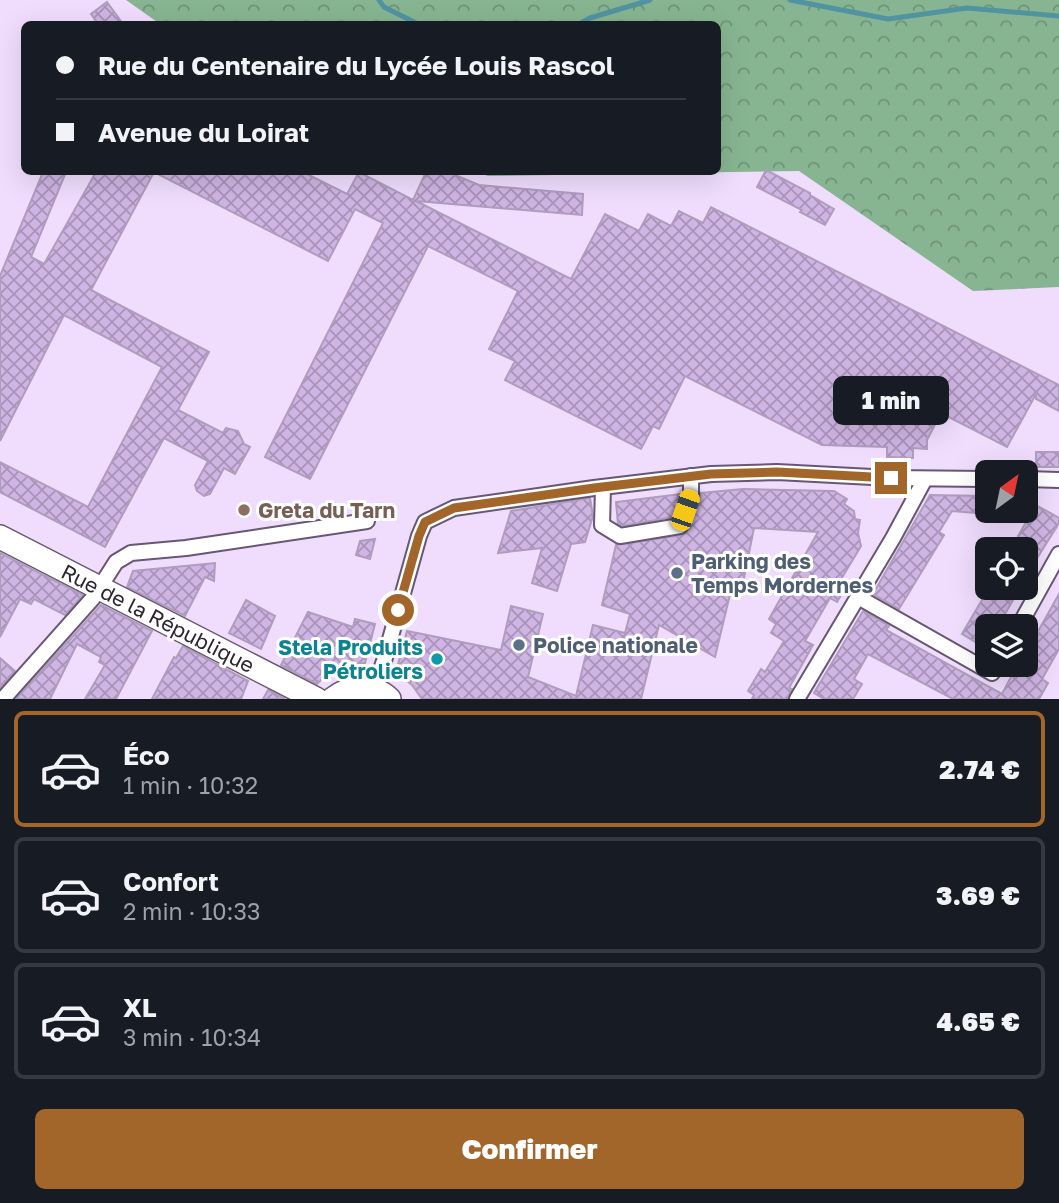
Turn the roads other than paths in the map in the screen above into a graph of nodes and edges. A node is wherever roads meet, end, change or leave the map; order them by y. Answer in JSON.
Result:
{"nodes":[{"id":1,"x":691,"y":476,"type":"junction"},
{"id":2,"x":925,"y":479,"type":"junction"},
{"id":3,"x":975,"y":479,"type":"edge"},
{"id":4,"x":1038,"y":479,"type":"edge"},
{"id":5,"x":1059,"y":480,"type":"edge"},
{"id":6,"x":604,"y":486,"type":"junction"},
{"id":7,"x":367,"y":521,"type":"dead end"},
{"id":8,"x":0,"y":537,"type":"edge"},
{"id":9,"x":1059,"y":554,"type":"edge"},
{"id":10,"x":100,"y":588,"type":"junction"},
{"id":11,"x":858,"y":597,"type":"junction"},
{"id":12,"x":1025,"y":614,"type":"edge"},
{"id":13,"x":975,"y":663,"type":"edge"},
{"id":14,"x":382,"y":694,"type":"edge"},
{"id":15,"x":3,"y":699,"type":"edge"},
{"id":16,"x":316,"y":699,"type":"edge"},
{"id":17,"x":333,"y":699,"type":"edge"},
{"id":18,"x":797,"y":699,"type":"edge"}],
"edges":[{"from":1,"to":2,"type":"street"},
{"from":1,"to":6,"type":"street"},
{"from":1,"to":6,"type":"street"},
{"from":2,"to":3,"type":"street"},
{"from":2,"to":11,"type":"street"},
{"from":4,"to":5,"type":"street"},
{"from":6,"to":14,"type":"street"},
{"from":7,"to":10,"type":"street"},
{"from":8,"to":10,"type":"main road","name":"Rue de la République"},
{"from":9,"to":12,"type":"street"},
{"from":10,"to":15,"type":"street"},
{"from":10,"to":16,"type":"main road","name":"Rue de la République"},
{"from":11,"to":13,"type":"street"},
{"from":11,"to":18,"type":"street"},
{"from":14,"to":17,"type":"main road"}]}
